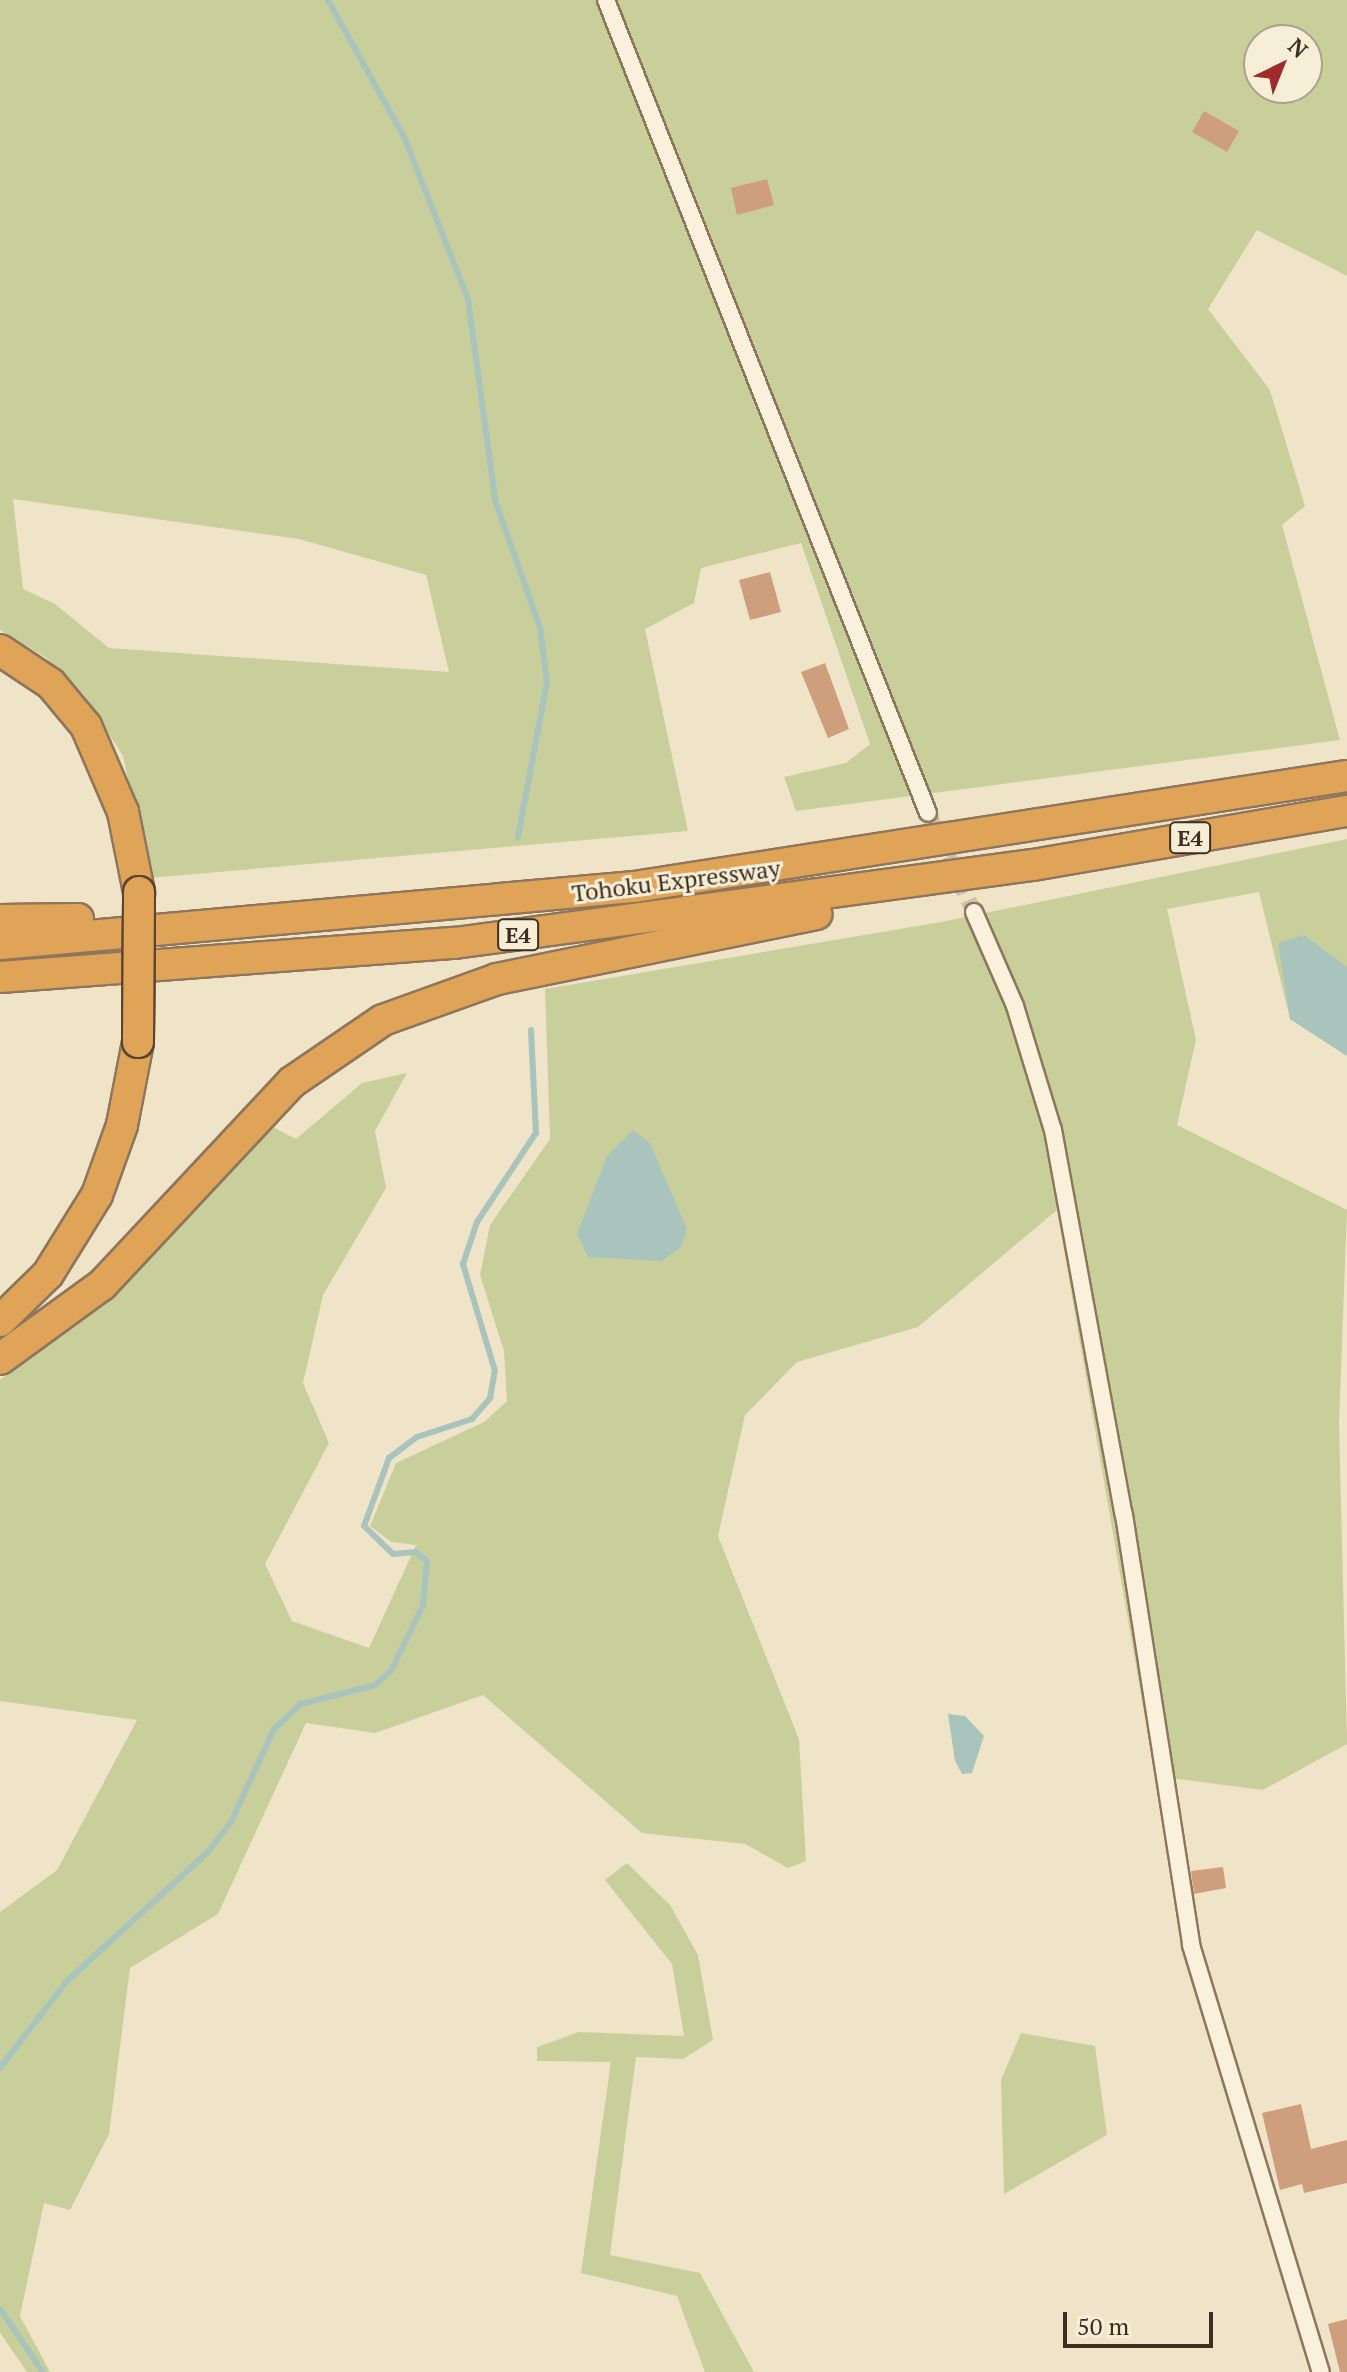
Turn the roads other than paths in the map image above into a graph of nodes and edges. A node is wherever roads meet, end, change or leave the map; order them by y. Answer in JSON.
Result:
{"nodes":[{"id":1,"x":606,"y":0,"type":"edge"},
{"id":2,"x":0,"y":650,"type":"edge"},
{"id":3,"x":0,"y":673,"type":"edge"},
{"id":4,"x":1347,"y":776,"type":"edge"},
{"id":5,"x":1347,"y":811,"type":"edge"},
{"id":6,"x":928,"y":813,"type":"tunnel mouth"},
{"id":7,"x":1033,"y":865,"type":"junction"},
{"id":8,"x":129,"y":893,"type":"junction"},
{"id":9,"x":451,"y":908,"type":"junction"},
{"id":10,"x":974,"y":912,"type":"tunnel mouth"},
{"id":11,"x":0,"y":920,"type":"edge"},
{"id":12,"x":0,"y":944,"type":"edge"},
{"id":13,"x":0,"y":977,"type":"edge"},
{"id":14,"x":128,"y":1043,"type":"junction"},
{"id":15,"x":0,"y":1295,"type":"edge"},
{"id":16,"x":0,"y":1321,"type":"edge"},
{"id":17,"x":0,"y":1359,"type":"edge"},
{"id":18,"x":1321,"y":2372,"type":"edge"}],
"edges":[{"from":1,"to":6,"type":"street"},
{"from":2,"to":8,"type":"highway"},
{"from":3,"to":8,"type":"highway"},
{"from":4,"to":9,"type":"highway","name":"Tohoku Expressway","number":"E4"},
{"from":5,"to":7,"type":"highway","name":"Tohoku Expressway","number":"E4"},
{"from":7,"to":13,"type":"highway","name":"Tohoku Expressway","number":"E4"},
{"from":7,"to":17,"type":"highway"},
{"from":8,"to":14,"type":"highway","bridge":true},
{"from":9,"to":11,"type":"highway"},
{"from":9,"to":12,"type":"highway","name":"Tohoku Expressway","number":"E4"},
{"from":10,"to":18,"type":"street"},
{"from":14,"to":15,"type":"highway"},
{"from":14,"to":16,"type":"highway"}]}
